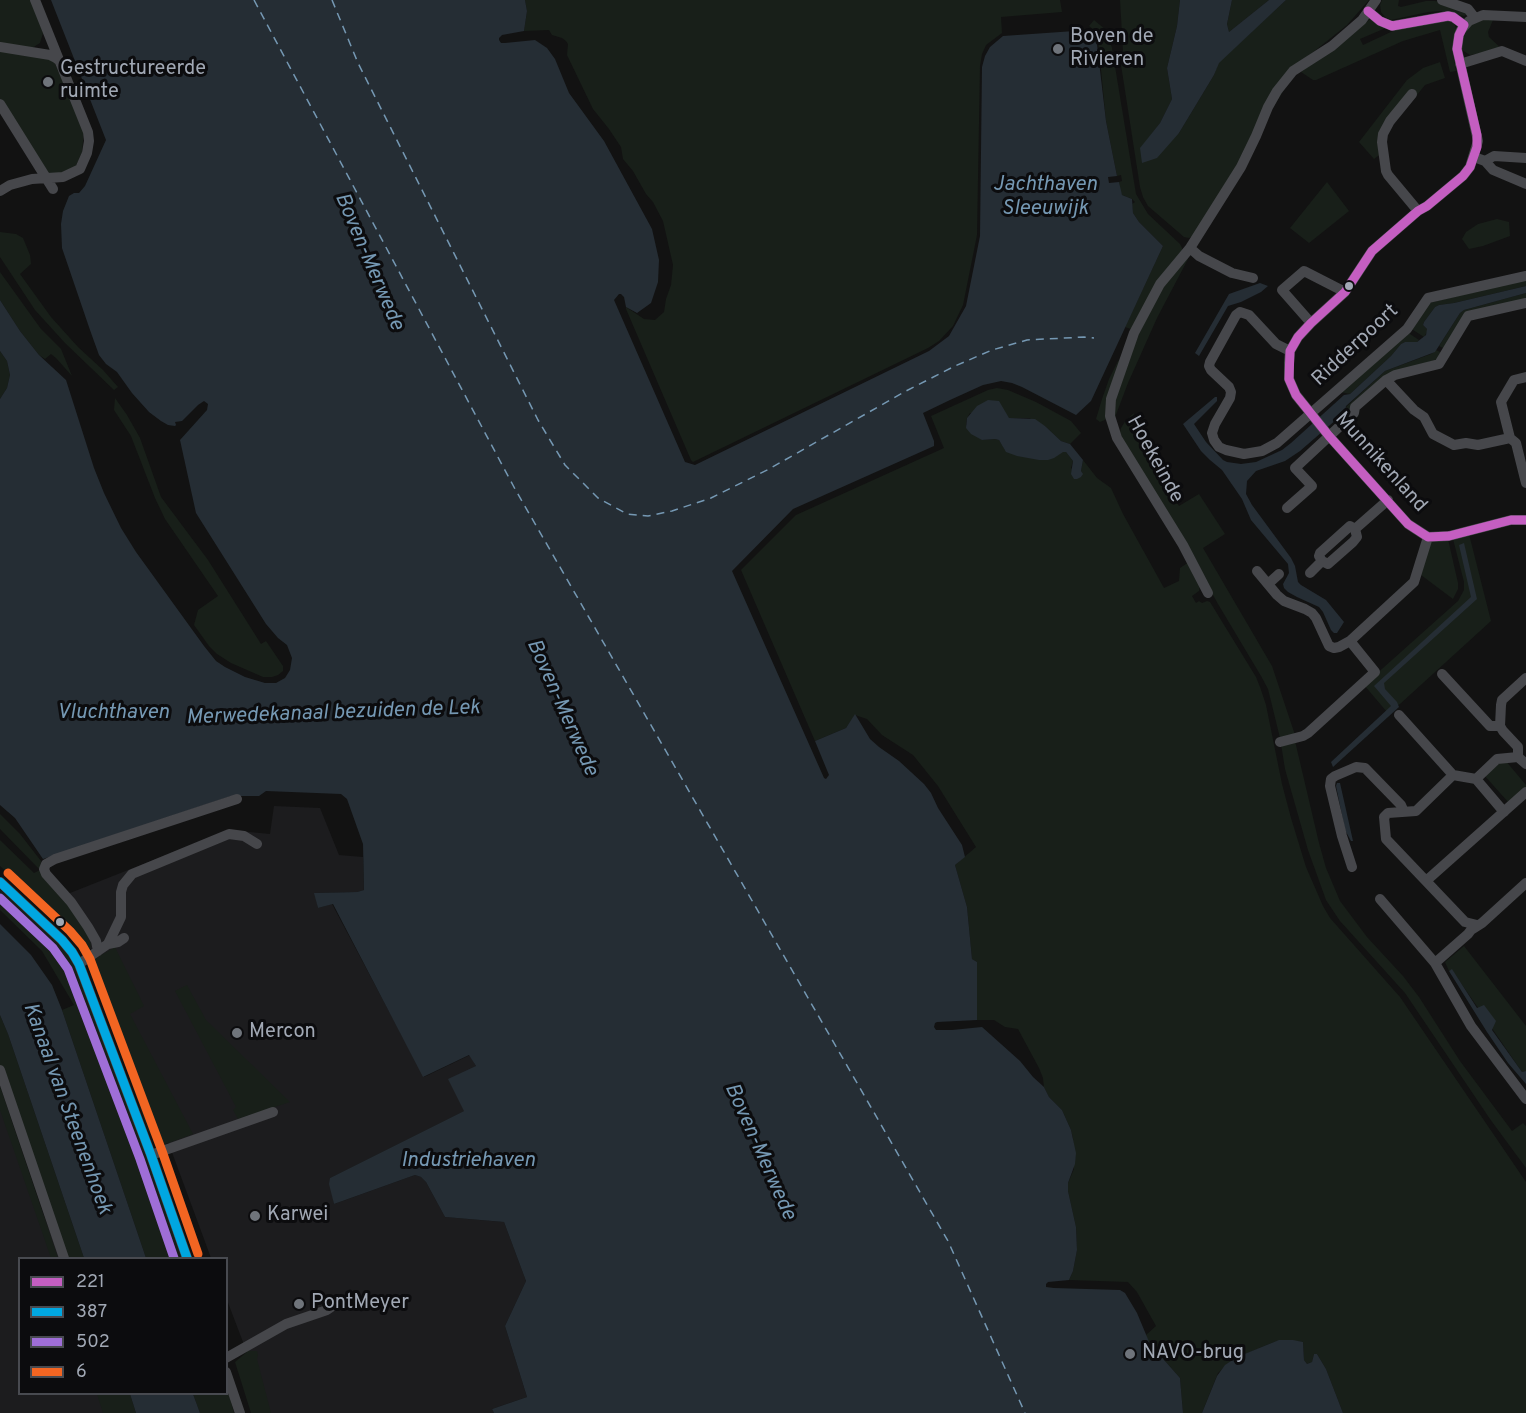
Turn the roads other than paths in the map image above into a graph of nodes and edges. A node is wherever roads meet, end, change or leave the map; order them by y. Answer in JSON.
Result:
{"nodes":[{"id":1,"x":35,"y":0,"type":"edge"},
{"id":2,"x":1376,"y":0,"type":"edge"},
{"id":3,"x":1442,"y":0,"type":"edge"},
{"id":4,"x":1368,"y":11,"type":"junction"},
{"id":5,"x":1526,"y":17,"type":"edge"},
{"id":6,"x":1475,"y":18,"type":"junction"},
{"id":7,"x":1464,"y":25,"type":"junction"},
{"id":8,"x":48,"y":31,"type":"junction"},
{"id":9,"x":0,"y":47,"type":"edge"},
{"id":10,"x":33,"y":52,"type":"junction"},
{"id":11,"x":1526,"y":61,"type":"edge"},
{"id":12,"x":61,"y":62,"type":"junction"},
{"id":13,"x":1460,"y":64,"type":"junction"},
{"id":14,"x":1412,"y":94,"type":"dead end"},
{"id":15,"x":0,"y":104,"type":"edge"},
{"id":16,"x":1474,"y":157,"type":"junction"},
{"id":17,"x":1526,"y":158,"type":"edge"},
{"id":18,"x":1485,"y":161,"type":"junction"},
{"id":19,"x":46,"y":178,"type":"junction"},
{"id":20,"x":1526,"y":184,"type":"edge"},
{"id":21,"x":53,"y":189,"type":"dead end"},
{"id":22,"x":0,"y":191,"type":"edge"},
{"id":23,"x":1418,"y":212,"type":"junction"},
{"id":24,"x":1190,"y":248,"type":"junction"},
{"id":25,"x":1526,"y":276,"type":"edge"},
{"id":26,"x":1253,"y":279,"type":"dead end"},
{"id":27,"x":1345,"y":292,"type":"junction"},
{"id":28,"x":1526,"y":303,"type":"edge"},
{"id":29,"x":1311,"y":323,"type":"junction"},
{"id":30,"x":1290,"y":351,"type":"junction"},
{"id":31,"x":1526,"y":377,"type":"edge"},
{"id":32,"x":1386,"y":380,"type":"junction"},
{"id":33,"x":1313,"y":415,"type":"junction"},
{"id":34,"x":1327,"y":433,"type":"junction"},
{"id":35,"x":1510,"y":438,"type":"junction"},
{"id":36,"x":1524,"y":465,"type":"edge"},
{"id":37,"x":1526,"y":483,"type":"edge"},
{"id":38,"x":1388,"y":500,"type":"junction"},
{"id":39,"x":1287,"y":508,"type":"dead end"},
{"id":40,"x":1526,"y":520,"type":"edge"},
{"id":41,"x":1428,"y":537,"type":"junction"},
{"id":42,"x":1257,"y":571,"type":"dead end"},
{"id":43,"x":1310,"y":573,"type":"dead end"},
{"id":44,"x":1279,"y":574,"type":"dead end"},
{"id":45,"x":1268,"y":584,"type":"junction"},
{"id":46,"x":1208,"y":593,"type":"dead end"},
{"id":47,"x":1350,"y":641,"type":"junction"},
{"id":48,"x":1442,"y":674,"type":"dead end"},
{"id":49,"x":1526,"y":678,"type":"edge"},
{"id":50,"x":1399,"y":715,"type":"dead end"},
{"id":51,"x":1500,"y":726,"type":"junction"},
{"id":52,"x":1280,"y":741,"type":"dead end"},
{"id":53,"x":1522,"y":760,"type":"edge"},
{"id":54,"x":1453,"y":775,"type":"junction"},
{"id":55,"x":1476,"y":779,"type":"junction"},
{"id":56,"x":1526,"y":792,"type":"edge"},
{"id":57,"x":237,"y":799,"type":"dead end"},
{"id":58,"x":1504,"y":812,"type":"junction"},
{"id":59,"x":1404,"y":813,"type":"junction"},
{"id":60,"x":257,"y":844,"type":"dead end"},
{"id":61,"x":1352,"y":867,"type":"dead end"},
{"id":62,"x":1425,"y":881,"type":"junction"},
{"id":63,"x":0,"y":882,"type":"edge"},
{"id":64,"x":1524,"y":887,"type":"edge"},
{"id":65,"x":1380,"y":899,"type":"dead end"},
{"id":66,"x":1477,"y":925,"type":"junction"},
{"id":67,"x":124,"y":938,"type":"dead end"},
{"id":68,"x":103,"y":948,"type":"junction"},
{"id":69,"x":1435,"y":963,"type":"junction"},
{"id":70,"x":79,"y":964,"type":"junction"},
{"id":71,"x":0,"y":1070,"type":"edge"},
{"id":72,"x":1526,"y":1099,"type":"edge"},
{"id":73,"x":273,"y":1112,"type":"dead end"},
{"id":74,"x":151,"y":1155,"type":"junction"},
{"id":75,"x":64,"y":1257,"type":"edge"},
{"id":76,"x":187,"y":1257,"type":"edge"},
{"id":77,"x":340,"y":1301,"type":"dead end"},
{"id":78,"x":228,"y":1357,"type":"edge"},
{"id":79,"x":228,"y":1378,"type":"edge"},
{"id":80,"x":240,"y":1413,"type":"edge"}],
"edges":[{"from":1,"to":8,"type":"street"},
{"from":2,"to":4,"type":"street","name":"Hoekeinde"},
{"from":3,"to":6,"type":"street"},
{"from":4,"to":7,"type":"street"},
{"from":4,"to":24,"type":"street","name":"Hoekeinde"},
{"from":5,"to":6,"type":"street"},
{"from":6,"to":7,"type":"street"},
{"from":7,"to":13,"type":"street"},
{"from":8,"to":10,"type":"street"},
{"from":8,"to":12,"type":"street"},
{"from":9,"to":10,"type":"street"},
{"from":10,"to":12,"type":"street"},
{"from":11,"to":13,"type":"street"},
{"from":12,"to":19,"type":"street"},
{"from":13,"to":16,"type":"street"},
{"from":14,"to":23,"type":"street"},
{"from":15,"to":19,"type":"street"},
{"from":16,"to":18,"type":"street"},
{"from":16,"to":23,"type":"street"},
{"from":17,"to":18,"type":"street"},
{"from":18,"to":20,"type":"street"},
{"from":19,"to":21,"type":"street"},
{"from":19,"to":22,"type":"street"},
{"from":23,"to":27,"type":"street"},
{"from":24,"to":26,"type":"street"},
{"from":24,"to":46,"type":"street","name":"Hoekeinde"},
{"from":25,"to":33,"type":"street","name":"Ridderpoort"},
{"from":27,"to":29,"type":"street"},
{"from":27,"to":29,"type":"street"},
{"from":28,"to":32,"type":"street"},
{"from":29,"to":30,"type":"street"},
{"from":30,"to":33,"type":"street","name":"Munnikenland"},
{"from":30,"to":33,"type":"street","name":"Ridderpoort"},
{"from":31,"to":35,"type":"street"},
{"from":32,"to":34,"type":"street"},
{"from":32,"to":35,"type":"street"},
{"from":33,"to":34,"type":"street","name":"Munnikenland"},
{"from":34,"to":38,"type":"street","name":"Munnikenland"},
{"from":34,"to":39,"type":"street"},
{"from":35,"to":36,"type":"street"},
{"from":36,"to":37,"type":"street"},
{"from":38,"to":41,"type":"street","name":"Munnikenland"},
{"from":38,"to":43,"type":"street"},
{"from":40,"to":41,"type":"street","name":"Munnikenland"},
{"from":41,"to":47,"type":"street"},
{"from":42,"to":45,"type":"street"},
{"from":44,"to":45,"type":"street"},
{"from":45,"to":47,"type":"street"},
{"from":47,"to":52,"type":"street"},
{"from":48,"to":51,"type":"street"},
{"from":49,"to":51,"type":"street"},
{"from":50,"to":54,"type":"street"},
{"from":51,"to":53,"type":"street"},
{"from":53,"to":55,"type":"street"},
{"from":54,"to":55,"type":"street"},
{"from":54,"to":59,"type":"street"},
{"from":55,"to":58,"type":"street"},
{"from":56,"to":58,"type":"street"},
{"from":57,"to":68,"type":"street"},
{"from":58,"to":62,"type":"street"},
{"from":59,"to":61,"type":"street"},
{"from":59,"to":62,"type":"street"},
{"from":60,"to":68,"type":"street"},
{"from":62,"to":66,"type":"street"},
{"from":63,"to":70,"type":"street"},
{"from":64,"to":66,"type":"street"},
{"from":65,"to":69,"type":"street"},
{"from":66,"to":69,"type":"street"},
{"from":67,"to":68,"type":"street"},
{"from":68,"to":70,"type":"street"},
{"from":69,"to":72,"type":"street"},
{"from":70,"to":74,"type":"street"},
{"from":71,"to":75,"type":"street"},
{"from":73,"to":74,"type":"street"},
{"from":74,"to":76,"type":"street"},
{"from":77,"to":78,"type":"street"},
{"from":79,"to":80,"type":"street"}]}
